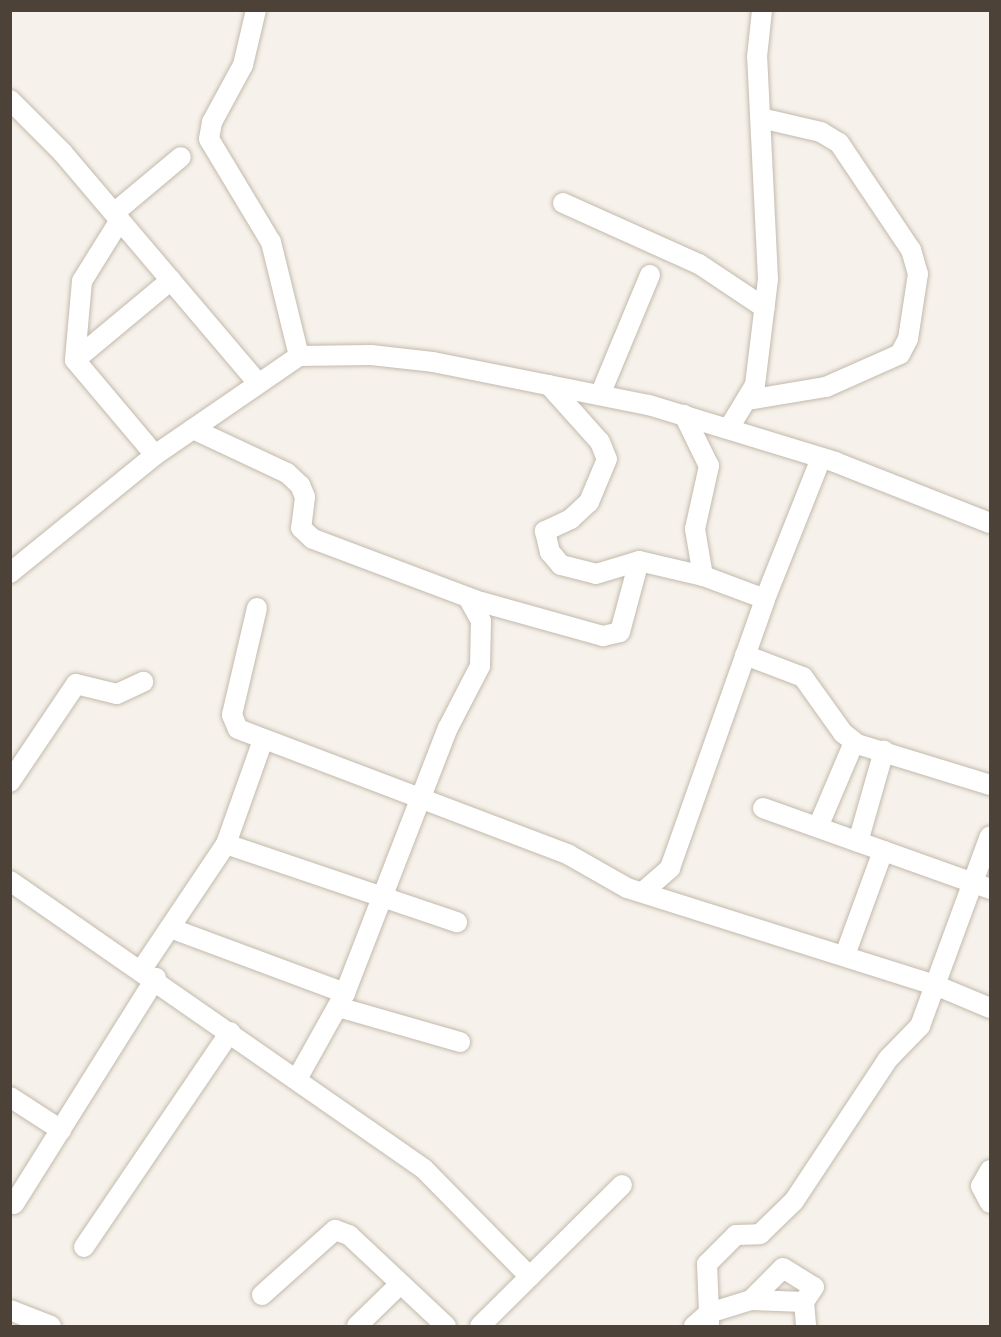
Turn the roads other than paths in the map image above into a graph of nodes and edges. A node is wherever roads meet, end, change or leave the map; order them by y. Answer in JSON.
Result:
{"nodes":[{"id":1,"x":256,"y":10,"type":"edge"},
{"id":2,"x":749,"y":10,"type":"edge"},
{"id":3,"x":762,"y":10,"type":"edge"},
{"id":4,"x":757,"y":43,"type":"junction"},
{"id":5,"x":10,"y":100,"type":"edge"},
{"id":6,"x":761,"y":118,"type":"junction"},
{"id":7,"x":181,"y":158,"type":"dead end"},
{"id":8,"x":563,"y":203,"type":"dead end"},
{"id":9,"x":117,"y":217,"type":"junction"},
{"id":10,"x":650,"y":275,"type":"dead end"},
{"id":11,"x":171,"y":280,"type":"junction"},
{"id":12,"x":765,"y":308,"type":"junction"},
{"id":13,"x":298,"y":356,"type":"junction"},
{"id":14,"x":75,"y":360,"type":"junction"},
{"id":15,"x":256,"y":381,"type":"junction"},
{"id":16,"x":549,"y":385,"type":"junction"},
{"id":17,"x":600,"y":395,"type":"junction"},
{"id":18,"x":748,"y":400,"type":"junction"},
{"id":19,"x":684,"y":415,"type":"junction"},
{"id":20,"x":729,"y":428,"type":"junction"},
{"id":21,"x":193,"y":429,"type":"junction"},
{"id":22,"x":155,"y":455,"type":"junction"},
{"id":23,"x":821,"y":458,"type":"junction"},
{"id":24,"x":990,"y":523,"type":"edge"},
{"id":25,"x":639,"y":561,"type":"junction"},
{"id":26,"x":10,"y":573,"type":"edge"},
{"id":27,"x":703,"y":576,"type":"junction"},
{"id":28,"x":468,"y":598,"type":"junction"},
{"id":29,"x":765,"y":599,"type":"junction"},
{"id":30,"x":257,"y":608,"type":"dead end"},
{"id":31,"x":745,"y":655,"type":"junction"},
{"id":32,"x":143,"y":682,"type":"dead end"},
{"id":33,"x":264,"y":740,"type":"junction"},
{"id":34,"x":854,"y":742,"type":"junction"},
{"id":35,"x":884,"y":752,"type":"junction"},
{"id":36,"x":10,"y":782,"type":"edge"},
{"id":37,"x":990,"y":785,"type":"edge"},
{"id":38,"x":420,"y":799,"type":"junction"},
{"id":39,"x":763,"y":808,"type":"dead end"},
{"id":40,"x":818,"y":828,"type":"junction"},
{"id":41,"x":990,"y":836,"type":"edge"},
{"id":42,"x":858,"y":842,"type":"junction"},
{"id":43,"x":226,"y":844,"type":"junction"},
{"id":44,"x":883,"y":850,"type":"junction"},
{"id":45,"x":10,"y":881,"type":"edge"},
{"id":46,"x":982,"y":886,"type":"edge"},
{"id":47,"x":644,"y":891,"type":"junction"},
{"id":48,"x":382,"y":898,"type":"junction"},
{"id":49,"x":457,"y":922,"type":"dead end"},
{"id":50,"x":170,"y":928,"type":"junction"},
{"id":51,"x":845,"y":955,"type":"junction"},
{"id":52,"x":149,"y":974,"type":"junction"},
{"id":53,"x":935,"y":985,"type":"junction"},
{"id":54,"x":341,"y":1000,"type":"junction"},
{"id":55,"x":990,"y":1008,"type":"edge"},
{"id":56,"x":231,"y":1032,"type":"junction"},
{"id":57,"x":460,"y":1041,"type":"dead end"},
{"id":58,"x":297,"y":1079,"type":"junction"},
{"id":59,"x":10,"y":1097,"type":"edge"},
{"id":60,"x":61,"y":1130,"type":"junction"},
{"id":61,"x":990,"y":1170,"type":"edge"},
{"id":62,"x":622,"y":1185,"type":"dead end"},
{"id":63,"x":990,"y":1203,"type":"edge"},
{"id":64,"x":14,"y":1204,"type":"dead end"},
{"id":65,"x":84,"y":1247,"type":"dead end"},
{"id":66,"x":530,"y":1277,"type":"junction"},
{"id":67,"x":400,"y":1284,"type":"junction"},
{"id":68,"x":262,"y":1295,"type":"dead end"},
{"id":69,"x":751,"y":1300,"type":"junction"},
{"id":70,"x":804,"y":1302,"type":"junction"},
{"id":71,"x":10,"y":1310,"type":"edge"},
{"id":72,"x":709,"y":1320,"type":"edge"},
{"id":73,"x":51,"y":1326,"type":"edge"},
{"id":74,"x":357,"y":1326,"type":"edge"},
{"id":75,"x":446,"y":1326,"type":"edge"},
{"id":76,"x":480,"y":1326,"type":"edge"},
{"id":77,"x":694,"y":1326,"type":"edge"},
{"id":78,"x":806,"y":1326,"type":"edge"}],
"edges":[{"from":1,"to":13,"type":"street"},
{"from":2,"to":4,"type":"street"},
{"from":3,"to":4,"type":"street"},
{"from":4,"to":6,"type":"street"},
{"from":5,"to":9,"type":"street"},
{"from":6,"to":12,"type":"street"},
{"from":6,"to":18,"type":"street"},
{"from":7,"to":9,"type":"street"},
{"from":8,"to":12,"type":"street"},
{"from":9,"to":11,"type":"street"},
{"from":9,"to":14,"type":"street"},
{"from":10,"to":17,"type":"street"},
{"from":11,"to":14,"type":"street"},
{"from":11,"to":15,"type":"street"},
{"from":12,"to":18,"type":"street"},
{"from":13,"to":15,"type":"street"},
{"from":13,"to":16,"type":"street"},
{"from":14,"to":22,"type":"street"},
{"from":15,"to":21,"type":"street"},
{"from":16,"to":17,"type":"street"},
{"from":16,"to":25,"type":"street"},
{"from":17,"to":19,"type":"street"},
{"from":18,"to":20,"type":"street"},
{"from":19,"to":20,"type":"street"},
{"from":19,"to":27,"type":"street"},
{"from":20,"to":23,"type":"street"},
{"from":21,"to":22,"type":"street"},
{"from":21,"to":28,"type":"street"},
{"from":22,"to":26,"type":"street"},
{"from":23,"to":24,"type":"street"},
{"from":23,"to":29,"type":"street"},
{"from":25,"to":27,"type":"street"},
{"from":25,"to":28,"type":"street"},
{"from":27,"to":29,"type":"street"},
{"from":28,"to":38,"type":"street"},
{"from":29,"to":31,"type":"street"},
{"from":30,"to":33,"type":"street"},
{"from":31,"to":34,"type":"street"},
{"from":31,"to":47,"type":"street"},
{"from":32,"to":36,"type":"street"},
{"from":33,"to":38,"type":"street"},
{"from":33,"to":43,"type":"street"},
{"from":34,"to":35,"type":"street"},
{"from":34,"to":40,"type":"street"},
{"from":35,"to":37,"type":"street"},
{"from":35,"to":42,"type":"street"},
{"from":38,"to":47,"type":"street"},
{"from":38,"to":48,"type":"street"},
{"from":39,"to":40,"type":"street"},
{"from":40,"to":42,"type":"street"},
{"from":41,"to":46,"type":"street"},
{"from":42,"to":44,"type":"street"},
{"from":43,"to":48,"type":"street"},
{"from":43,"to":50,"type":"street"},
{"from":44,"to":46,"type":"street"},
{"from":44,"to":51,"type":"street"},
{"from":45,"to":52,"type":"street"},
{"from":46,"to":53,"type":"street"},
{"from":47,"to":51,"type":"street"},
{"from":48,"to":49,"type":"street"},
{"from":48,"to":54,"type":"street"},
{"from":50,"to":52,"type":"street"},
{"from":50,"to":54,"type":"street"},
{"from":51,"to":53,"type":"street"},
{"from":52,"to":56,"type":"street"},
{"from":52,"to":60,"type":"street"},
{"from":53,"to":55,"type":"street"},
{"from":53,"to":72,"type":"street"},
{"from":54,"to":57,"type":"street"},
{"from":54,"to":58,"type":"street"},
{"from":56,"to":58,"type":"street"},
{"from":56,"to":65,"type":"street"},
{"from":58,"to":66,"type":"street"},
{"from":59,"to":60,"type":"street"},
{"from":60,"to":64,"type":"street"},
{"from":61,"to":63,"type":"street"},
{"from":62,"to":66,"type":"street"},
{"from":66,"to":76,"type":"street"},
{"from":67,"to":68,"type":"street"},
{"from":67,"to":74,"type":"street"},
{"from":67,"to":75,"type":"street"},
{"from":69,"to":70,"type":"street"},
{"from":69,"to":70,"type":"street"},
{"from":69,"to":72,"type":"street"},
{"from":70,"to":78,"type":"street"},
{"from":71,"to":73,"type":"street"},
{"from":72,"to":77,"type":"street"}]}
